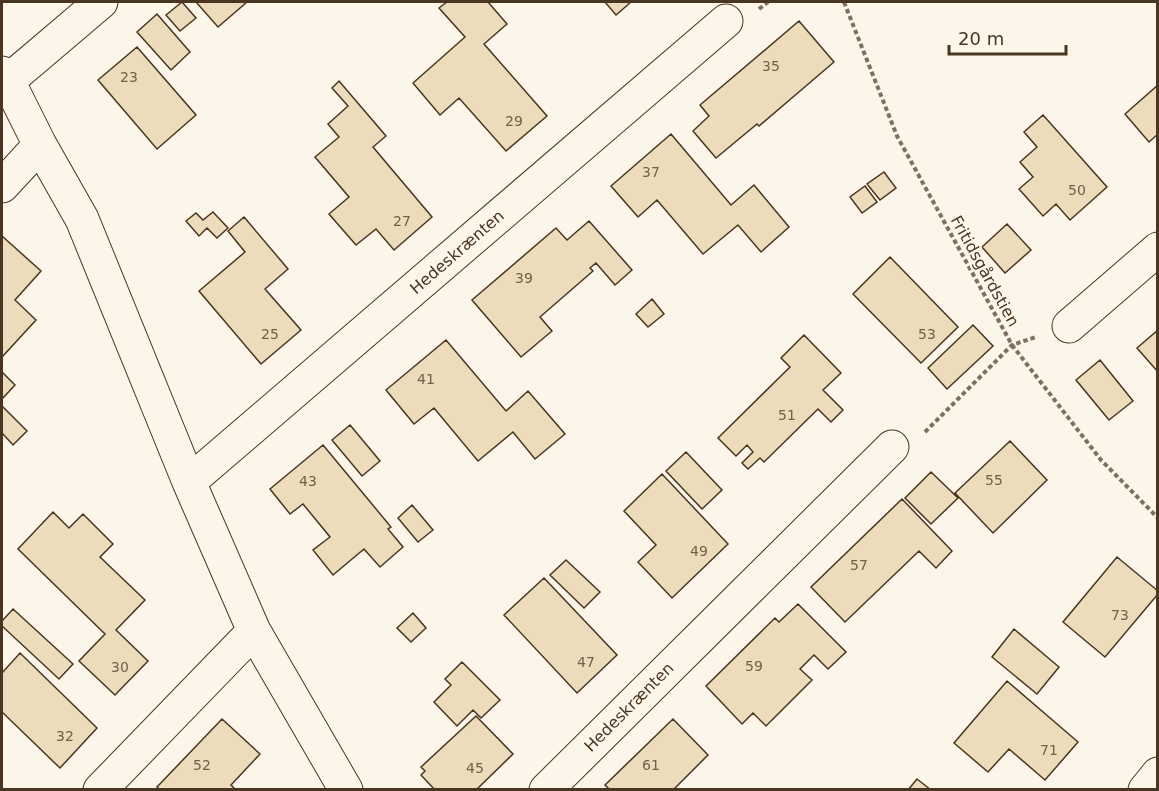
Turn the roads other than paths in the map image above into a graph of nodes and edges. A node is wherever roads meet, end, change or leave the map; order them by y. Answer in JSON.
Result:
{"nodes":[{"id":1,"x":101,"y":2,"type":"edge"},
{"id":2,"x":726,"y":21,"type":"dead end"},
{"id":3,"x":5,"y":77,"type":"edge"},
{"id":4,"x":40,"y":144,"type":"junction"},
{"id":5,"x":2,"y":186,"type":"edge"},
{"id":6,"x":1158,"y":249,"type":"edge"},
{"id":7,"x":1069,"y":326,"type":"road end"},
{"id":8,"x":892,"y":447,"type":"road end"},
{"id":9,"x":189,"y":482,"type":"junction"},
{"id":10,"x":254,"y":631,"type":"junction"},
{"id":11,"x":1158,"y":774,"type":"edge"},
{"id":12,"x":100,"y":789,"type":"edge"},
{"id":13,"x":346,"y":789,"type":"edge"},
{"id":14,"x":546,"y":789,"type":"edge"},
{"id":15,"x":1145,"y":789,"type":"edge"}],
"edges":[{"from":1,"to":3,"type":"street"},
{"from":2,"to":9,"type":"street","name":"Hedeskrænten"},
{"from":3,"to":4,"type":"street"},
{"from":4,"to":5,"type":"street"},
{"from":4,"to":9,"type":"street"},
{"from":6,"to":7,"type":"street"},
{"from":8,"to":14,"type":"street","name":"Hedeskrænten"},
{"from":9,"to":10,"type":"street"},
{"from":10,"to":12,"type":"street"},
{"from":10,"to":13,"type":"street"},
{"from":11,"to":15,"type":"street"}]}
